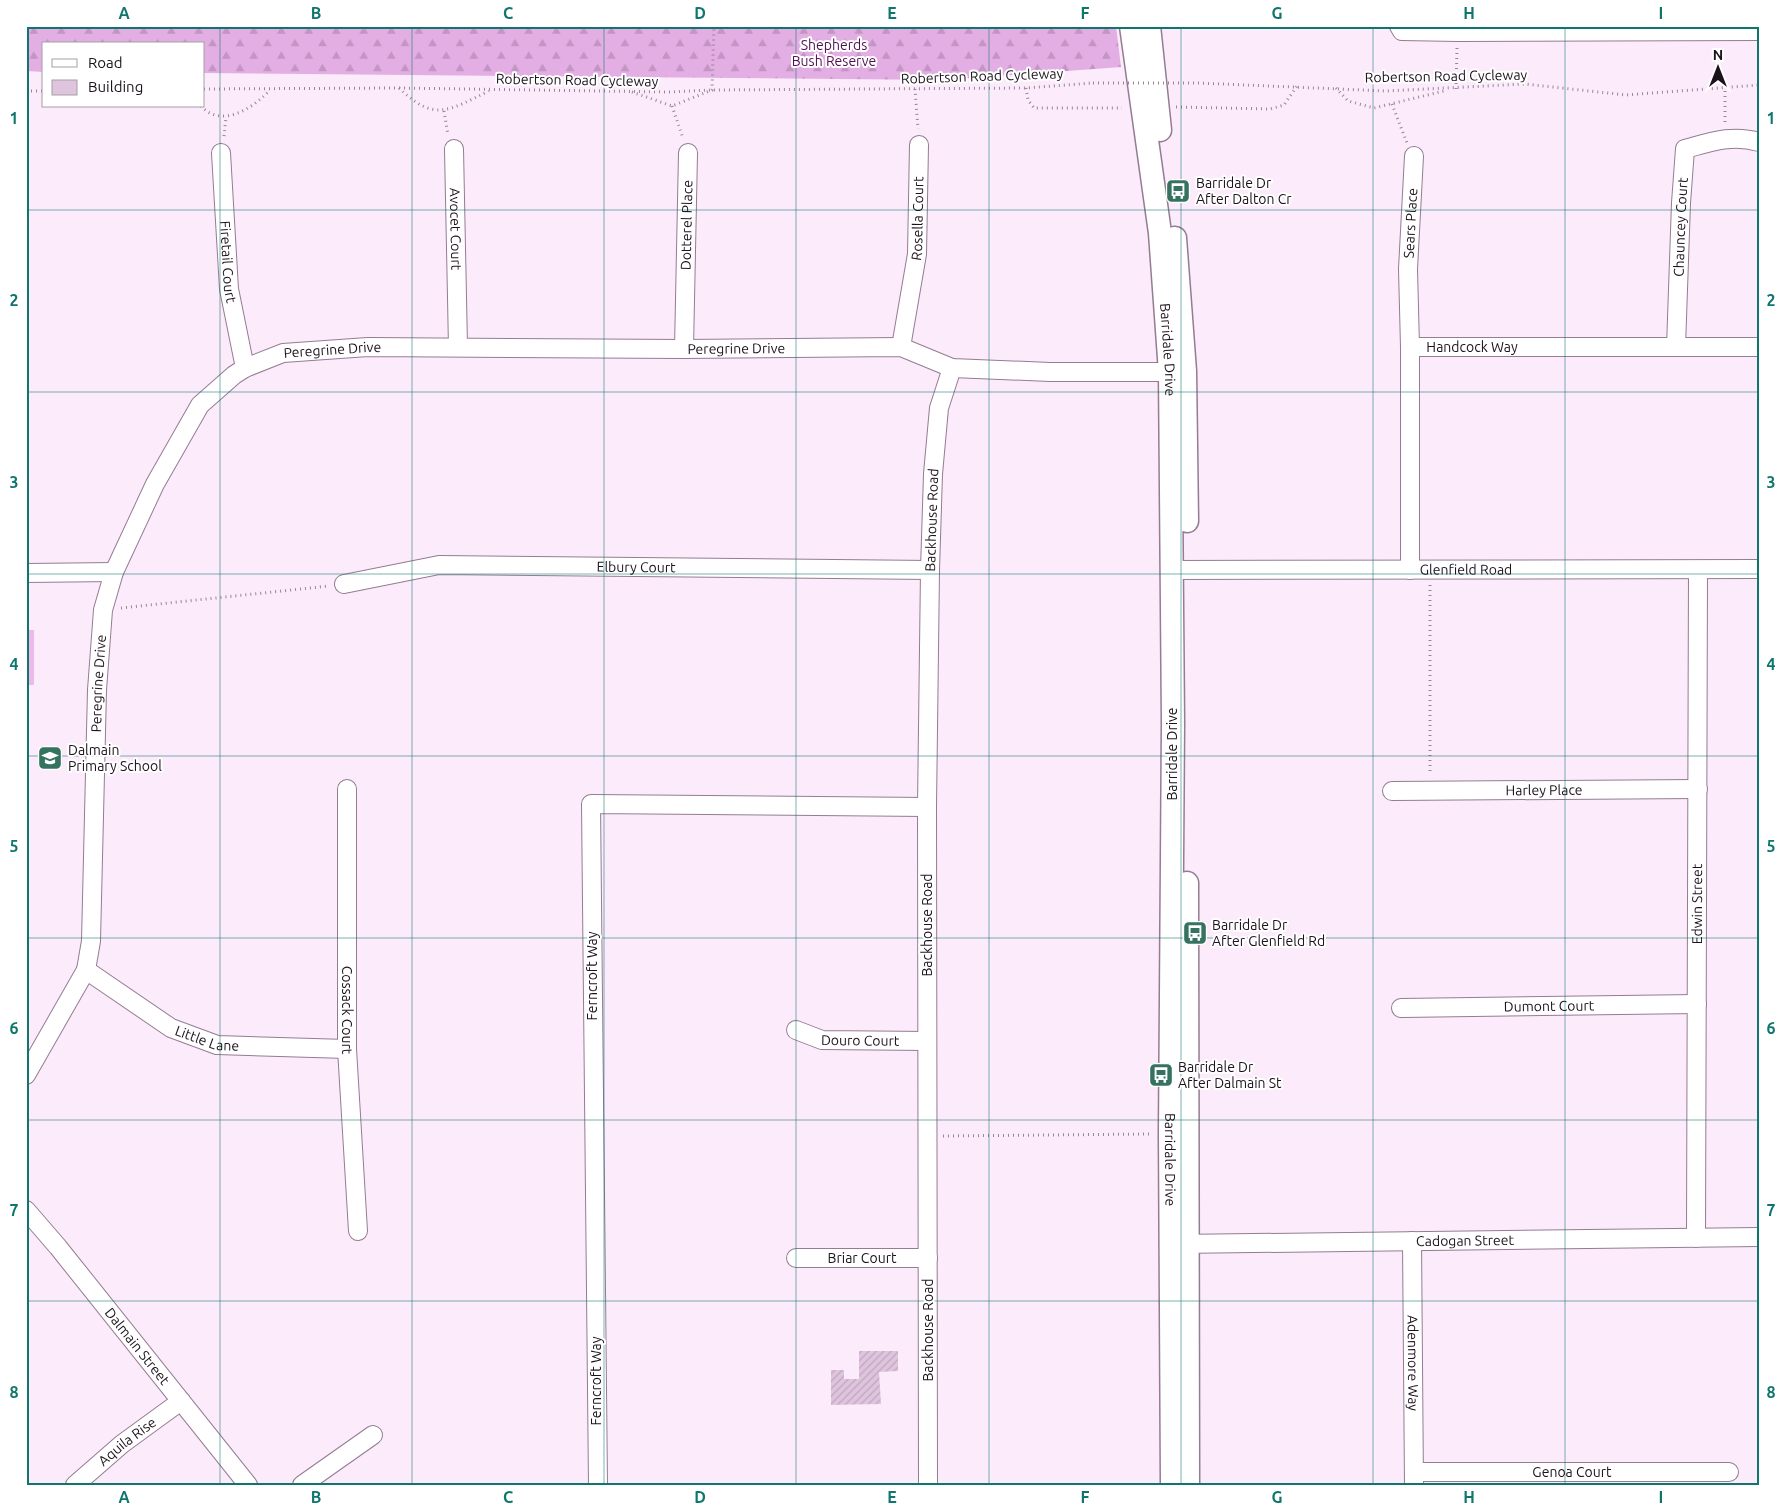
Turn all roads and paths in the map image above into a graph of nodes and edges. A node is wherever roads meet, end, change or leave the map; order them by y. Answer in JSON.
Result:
{"nodes":[{"id":1,"x":714,"y":26,"type":"edge"},
{"id":2,"x":1131,"y":26,"type":"edge"},
{"id":3,"x":1149,"y":26,"type":"edge"},
{"id":4,"x":1399,"y":26,"type":"edge"},
{"id":5,"x":1615,"y":28,"type":"edge"},
{"id":6,"x":1759,"y":31,"type":"edge"},
{"id":7,"x":1458,"y":32,"type":"junction"},
{"id":8,"x":1759,"y":85,"type":"edge"},
{"id":9,"x":1297,"y":86,"type":"junction"},
{"id":10,"x":1725,"y":87,"type":"junction"},
{"id":11,"x":398,"y":88,"type":"junction"},
{"id":12,"x":1026,"y":88,"type":"junction"},
{"id":13,"x":1336,"y":88,"type":"junction"},
{"id":14,"x":1456,"y":89,"type":"junction"},
{"id":15,"x":205,"y":90,"type":"edge"},
{"id":16,"x":270,"y":90,"type":"junction"},
{"id":17,"x":490,"y":90,"type":"junction"},
{"id":18,"x":712,"y":90,"type":"junction"},
{"id":19,"x":915,"y":90,"type":"junction"},
{"id":20,"x":26,"y":91,"type":"edge"},
{"id":21,"x":42,"y":91,"type":"edge"},
{"id":22,"x":632,"y":92,"type":"junction"},
{"id":23,"x":1392,"y":104,"type":"junction"},
{"id":24,"x":672,"y":106,"type":"junction"},
{"id":25,"x":1168,"y":107,"type":"dead end"},
{"id":26,"x":203,"y":108,"type":"edge"},
{"id":27,"x":1127,"y":108,"type":"dead end"},
{"id":28,"x":444,"y":111,"type":"junction"},
{"id":29,"x":1725,"y":138,"type":"junction"},
{"id":30,"x":1759,"y":142,"type":"edge"},
{"id":31,"x":919,"y":145,"type":"joint"},
{"id":32,"x":454,"y":149,"type":"joint"},
{"id":33,"x":222,"y":153,"type":"dead end"},
{"id":34,"x":688,"y":153,"type":"joint"},
{"id":35,"x":1414,"y":156,"type":"joint"},
{"id":36,"x":901,"y":346,"type":"junction"},
{"id":37,"x":1410,"y":346,"type":"junction"},
{"id":38,"x":1676,"y":346,"type":"junction"},
{"id":39,"x":1759,"y":346,"type":"edge"},
{"id":40,"x":458,"y":347,"type":"junction"},
{"id":41,"x":684,"y":349,"type":"junction"},
{"id":42,"x":245,"y":368,"type":"junction"},
{"id":43,"x":952,"y":368,"type":"junction"},
{"id":44,"x":1177,"y":372,"type":"junction"},
{"id":45,"x":1759,"y":569,"type":"edge"},
{"id":46,"x":930,"y":570,"type":"junction"},
{"id":47,"x":1180,"y":570,"type":"junction"},
{"id":48,"x":1410,"y":570,"type":"junction"},
{"id":49,"x":1430,"y":570,"type":"junction"},
{"id":50,"x":1698,"y":570,"type":"junction"},
{"id":51,"x":114,"y":572,"type":"junction"},
{"id":52,"x":26,"y":573,"type":"edge"},
{"id":53,"x":344,"y":584,"type":"joint"},
{"id":54,"x":103,"y":610,"type":"junction"},
{"id":55,"x":347,"y":789,"type":"dead end"},
{"id":56,"x":1698,"y":789,"type":"junction"},
{"id":57,"x":1392,"y":791,"type":"dead end"},
{"id":58,"x":1430,"y":791,"type":"junction"},
{"id":59,"x":928,"y":807,"type":"junction"},
{"id":60,"x":86,"y":970,"type":"junction"},
{"id":61,"x":1697,"y":1004,"type":"junction"},
{"id":62,"x":1401,"y":1008,"type":"dead end"},
{"id":63,"x":796,"y":1030,"type":"dead end"},
{"id":64,"x":927,"y":1041,"type":"junction"},
{"id":65,"x":347,"y":1049,"type":"junction"},
{"id":66,"x":26,"y":1075,"type":"edge"},
{"id":67,"x":1170,"y":1133,"type":"junction"},
{"id":68,"x":928,"y":1136,"type":"junction"},
{"id":69,"x":26,"y":1210,"type":"edge"},
{"id":70,"x":358,"y":1231,"type":"dead end"},
{"id":71,"x":1759,"y":1237,"type":"edge"},
{"id":72,"x":1696,"y":1238,"type":"junction"},
{"id":73,"x":1412,"y":1241,"type":"junction"},
{"id":74,"x":1178,"y":1244,"type":"junction"},
{"id":75,"x":796,"y":1258,"type":"dead end"},
{"id":76,"x":928,"y":1258,"type":"junction"},
{"id":77,"x":181,"y":1401,"type":"junction"},
{"id":78,"x":373,"y":1435,"type":"dead end"},
{"id":79,"x":1729,"y":1472,"type":"dead end"},
{"id":80,"x":1414,"y":1478,"type":"edge"},
{"id":81,"x":75,"y":1485,"type":"edge"},
{"id":82,"x":248,"y":1485,"type":"edge"},
{"id":83,"x":302,"y":1485,"type":"edge"},
{"id":84,"x":598,"y":1485,"type":"edge"},
{"id":85,"x":928,"y":1485,"type":"edge"},
{"id":86,"x":1172,"y":1485,"type":"edge"},
{"id":87,"x":1188,"y":1485,"type":"edge"}],
"edges":[{"from":1,"to":18,"type":"path"},
{"from":2,"to":44,"type":"street","name":"Barridale Drive"},
{"from":3,"to":44,"type":"street","name":"Barridale Drive"},
{"from":4,"to":7,"type":"street"},
{"from":5,"to":6,"type":"street"},
{"from":5,"to":7,"type":"street"},
{"from":7,"to":14,"type":"path"},
{"from":8,"to":10,"type":"path","name":"Robertson Road Cycleway"},
{"from":9,"to":12,"type":"path","name":"Robertson Road Cycleway","bridge":true},
{"from":9,"to":13,"type":"path","name":"Robertson Road Cycleway"},
{"from":9,"to":25,"type":"path"},
{"from":10,"to":14,"type":"path","name":"Robertson Road Cycleway"},
{"from":10,"to":29,"type":"path"},
{"from":11,"to":16,"type":"path","name":"Robertson Road Cycleway"},
{"from":11,"to":17,"type":"path","name":"Robertson Road Cycleway"},
{"from":11,"to":28,"type":"path"},
{"from":12,"to":19,"type":"path","name":"Robertson Road Cycleway"},
{"from":12,"to":27,"type":"path"},
{"from":13,"to":14,"type":"path","name":"Robertson Road Cycleway"},
{"from":13,"to":23,"type":"path"},
{"from":14,"to":23,"type":"path"},
{"from":15,"to":16,"type":"path","name":"Robertson Road Cycleway"},
{"from":16,"to":26,"type":"path"},
{"from":17,"to":22,"type":"path","name":"Robertson Road Cycleway"},
{"from":17,"to":28,"type":"path"},
{"from":18,"to":19,"type":"path","name":"Robertson Road Cycleway"},
{"from":18,"to":22,"type":"path","name":"Robertson Road Cycleway"},
{"from":18,"to":24,"type":"path"},
{"from":19,"to":31,"type":"path"},
{"from":20,"to":21,"type":"path"},
{"from":22,"to":24,"type":"path"},
{"from":23,"to":35,"type":"path"},
{"from":24,"to":34,"type":"path"},
{"from":28,"to":32,"type":"path"},
{"from":29,"to":30,"type":"street","name":"Chauncey Court"},
{"from":29,"to":38,"type":"street","name":"Chauncey Court"},
{"from":31,"to":36,"type":"street","name":"Rosella Court"},
{"from":32,"to":40,"type":"street","name":"Avocet Court"},
{"from":33,"to":42,"type":"street","name":"Firetail Court"},
{"from":34,"to":41,"type":"street","name":"Dotterel Place"},
{"from":35,"to":37,"type":"street","name":"Sears Place"},
{"from":36,"to":41,"type":"street","name":"Peregrine Drive"},
{"from":36,"to":43,"type":"street","name":"Peregrine Drive"},
{"from":37,"to":38,"type":"street","name":"Handcock Way"},
{"from":37,"to":48,"type":"street","name":"Handcock Way"},
{"from":38,"to":39,"type":"street","name":"Handcock Way"},
{"from":40,"to":41,"type":"street","name":"Peregrine Drive"},
{"from":40,"to":42,"type":"street","name":"Peregrine Drive"},
{"from":42,"to":51,"type":"street","name":"Peregrine Drive"},
{"from":43,"to":44,"type":"street","name":"Peregrine Drive"},
{"from":43,"to":46,"type":"street","name":"Backhouse Road"},
{"from":44,"to":47,"type":"street","name":"Barridale Drive"},
{"from":45,"to":50,"type":"street","name":"Glenfield Road"},
{"from":46,"to":53,"type":"street","name":"Elbury Court"},
{"from":46,"to":59,"type":"street","name":"Backhouse Road"},
{"from":47,"to":48,"type":"street","name":"Glenfield Road"},
{"from":47,"to":67,"type":"street","name":"Barridale Drive"},
{"from":47,"to":74,"type":"street","name":"Barridale Drive"},
{"from":48,"to":49,"type":"street","name":"Glenfield Road"},
{"from":49,"to":50,"type":"street","name":"Glenfield Road"},
{"from":49,"to":58,"type":"path"},
{"from":50,"to":56,"type":"street","name":"Edwin Street"},
{"from":51,"to":52,"type":"street"},
{"from":51,"to":54,"type":"street","name":"Peregrine Drive"},
{"from":53,"to":54,"type":"path"},
{"from":54,"to":60,"type":"street","name":"Peregrine Drive"},
{"from":55,"to":65,"type":"street","name":"Cossack Court"},
{"from":56,"to":58,"type":"street","name":"Harley Place"},
{"from":56,"to":61,"type":"street","name":"Edwin Street"},
{"from":57,"to":58,"type":"street","name":"Harley Place"},
{"from":59,"to":64,"type":"street","name":"Backhouse Road"},
{"from":59,"to":84,"type":"street","name":"Ferncroft Way"},
{"from":60,"to":65,"type":"street","name":"Little Lane"},
{"from":60,"to":66,"type":"street","name":"Peregrine Drive"},
{"from":61,"to":62,"type":"street","name":"Dumont Court"},
{"from":61,"to":72,"type":"street","name":"Edwin Street"},
{"from":63,"to":64,"type":"street","name":"Douro Court"},
{"from":64,"to":68,"type":"street","name":"Backhouse Road"},
{"from":65,"to":70,"type":"street","name":"Cossack Court"},
{"from":67,"to":68,"type":"path"},
{"from":67,"to":74,"type":"street","name":"Barridale Drive"},
{"from":68,"to":76,"type":"street","name":"Backhouse Road"},
{"from":69,"to":77,"type":"street","name":"Dalmain Street"},
{"from":71,"to":72,"type":"street","name":"Cadogan Street"},
{"from":72,"to":73,"type":"street","name":"Cadogan Street"},
{"from":73,"to":74,"type":"street","name":"Cadogan Street"},
{"from":73,"to":80,"type":"street","name":"Adenmore Way"},
{"from":74,"to":86,"type":"street","name":"Barridale Drive"},
{"from":74,"to":87,"type":"street","name":"Barridale Drive"},
{"from":75,"to":76,"type":"street","name":"Briar Court"},
{"from":76,"to":85,"type":"street","name":"Backhouse Road"},
{"from":77,"to":81,"type":"street","name":"Aquila Rise"},
{"from":77,"to":82,"type":"street","name":"Dalmain Street"},
{"from":78,"to":83,"type":"street"},
{"from":79,"to":80,"type":"street","name":"Genoa Court"}]}
